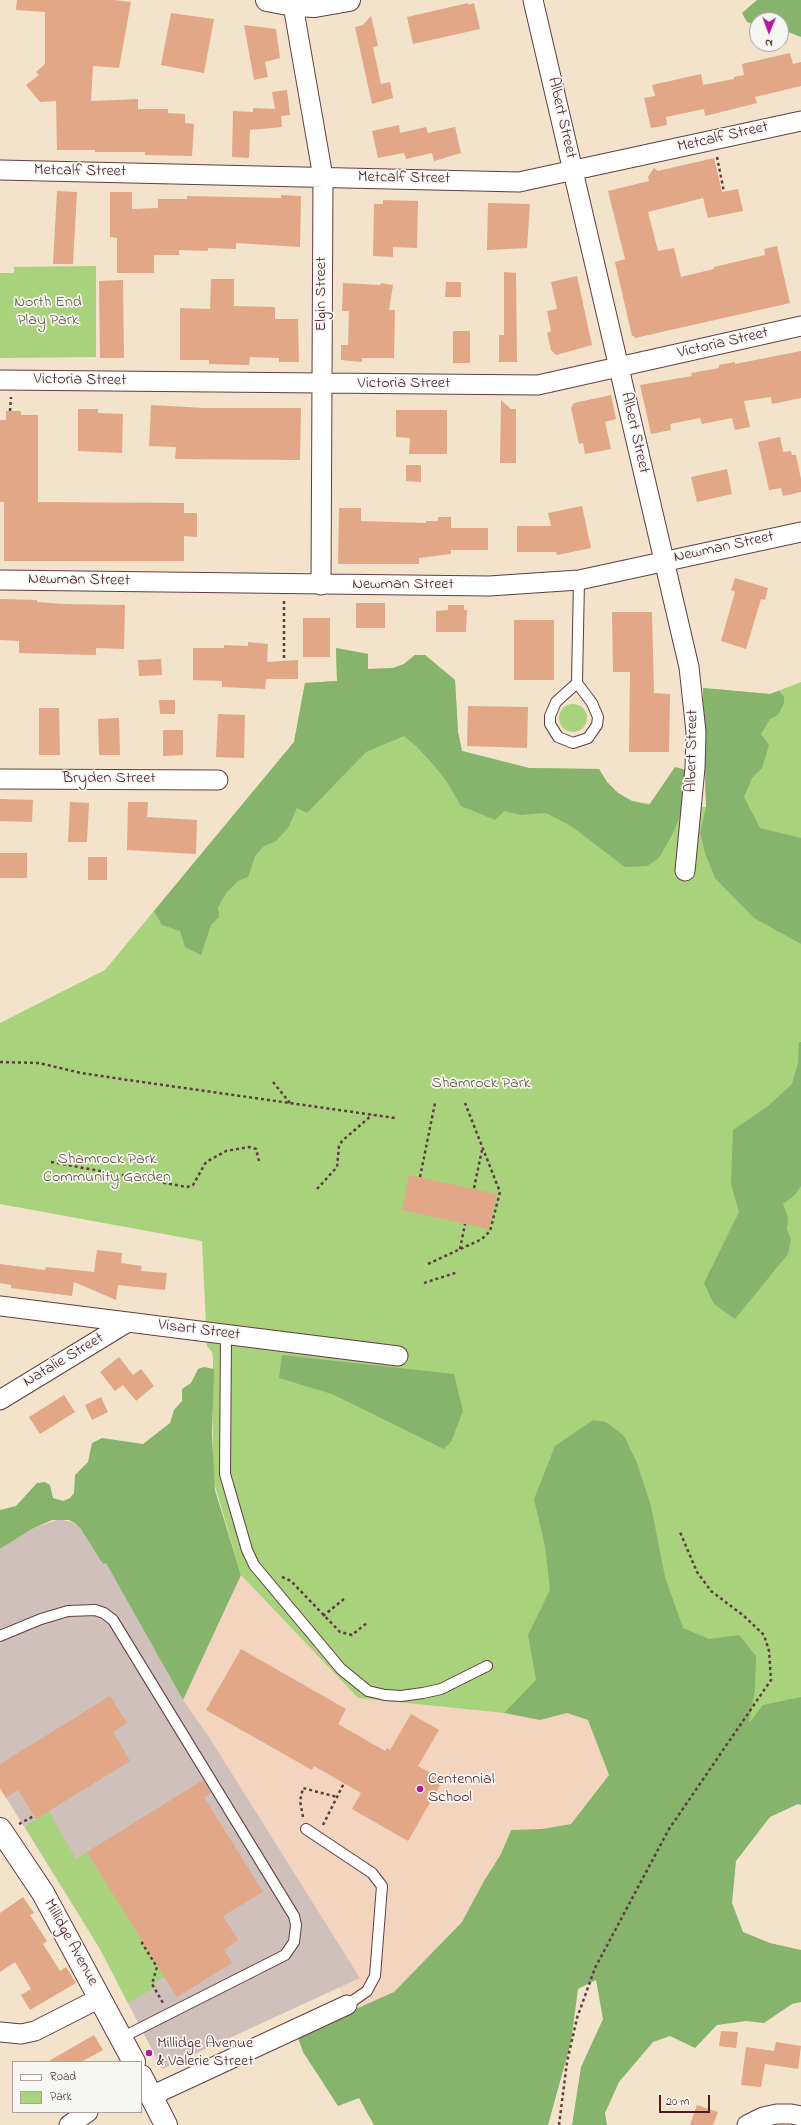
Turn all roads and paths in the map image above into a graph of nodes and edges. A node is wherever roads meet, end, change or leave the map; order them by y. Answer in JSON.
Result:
{"nodes":[{"id":1,"x":267,"y":0,"type":"edge"},
{"id":2,"x":533,"y":0,"type":"edge"},
{"id":3,"x":344,"y":1,"type":"edge"},
{"id":4,"x":293,"y":5,"type":"junction"},
{"id":5,"x":801,"y":121,"type":"edge"},
{"id":6,"x":713,"y":140,"type":"junction"},
{"id":7,"x":0,"y":170,"type":"edge"},
{"id":8,"x":573,"y":172,"type":"junction"},
{"id":9,"x":323,"y":177,"type":"junction"},
{"id":10,"x":724,"y":192,"type":"dead end"},
{"id":11,"x":801,"y":326,"type":"edge"},
{"id":12,"x":619,"y":367,"type":"junction"},
{"id":13,"x":0,"y":380,"type":"edge"},
{"id":14,"x":322,"y":383,"type":"junction"},
{"id":15,"x":801,"y":532,"type":"edge"},
{"id":16,"x":663,"y":561,"type":"junction"},
{"id":17,"x":0,"y":580,"type":"edge"},
{"id":18,"x":580,"y":580,"type":"junction"},
{"id":19,"x":284,"y":584,"type":"junction"},
{"id":20,"x":321,"y":585,"type":"junction"},
{"id":21,"x":284,"y":661,"type":"dead end"},
{"id":22,"x":577,"y":683,"type":"junction"},
{"id":23,"x":0,"y":779,"type":"edge"},
{"id":24,"x":218,"y":780,"type":"dead end"},
{"id":25,"x":685,"y":871,"type":"dead end"},
{"id":26,"x":0,"y":1062,"type":"edge"},
{"id":27,"x":274,"y":1082,"type":"dead end"},
{"id":28,"x":290,"y":1103,"type":"junction"},
{"id":29,"x":435,"y":1103,"type":"dead end"},
{"id":30,"x":465,"y":1103,"type":"dead end"},
{"id":31,"x":373,"y":1115,"type":"junction"},
{"id":32,"x":395,"y":1118,"type":"dead end"},
{"id":33,"x":483,"y":1148,"type":"junction"},
{"id":34,"x":259,"y":1161,"type":"dead end"},
{"id":35,"x":51,"y":1162,"type":"dead end"},
{"id":36,"x":420,"y":1177,"type":"dead end"},
{"id":37,"x":474,"y":1188,"type":"dead end"},
{"id":38,"x":317,"y":1189,"type":"dead end"},
{"id":39,"x":465,"y":1224,"type":"dead end"},
{"id":40,"x":460,"y":1249,"type":"junction"},
{"id":41,"x":428,"y":1264,"type":"dead end"},
{"id":42,"x":458,"y":1272,"type":"dead end"},
{"id":43,"x":424,"y":1284,"type":"dead end"},
{"id":44,"x":0,"y":1306,"type":"edge"},
{"id":45,"x":128,"y":1322,"type":"junction"},
{"id":46,"x":226,"y":1335,"type":"junction"},
{"id":47,"x":398,"y":1356,"type":"dead end"},
{"id":48,"x":0,"y":1400,"type":"edge"},
{"id":49,"x":680,"y":1532,"type":"dead end"},
{"id":50,"x":267,"y":1581,"type":"junction"},
{"id":51,"x":344,"y":1598,"type":"dead end"},
{"id":52,"x":323,"y":1616,"type":"junction"},
{"id":53,"x":368,"y":1622,"type":"dead end"},
{"id":54,"x":0,"y":1636,"type":"edge"},
{"id":55,"x":487,"y":1666,"type":"dead end"},
{"id":56,"x":344,"y":1783,"type":"dead end"},
{"id":57,"x":337,"y":1798,"type":"junction"},
{"id":58,"x":330,"y":1810,"type":"dead end"},
{"id":59,"x":0,"y":1829,"type":"edge"},
{"id":60,"x":306,"y":1829,"type":"joint"},
{"id":61,"x":143,"y":1942,"type":"dead end"},
{"id":62,"x":100,"y":1998,"type":"junction"},
{"id":63,"x":348,"y":2005,"type":"joint"},
{"id":64,"x":170,"y":2013,"type":"junction"},
{"id":65,"x":0,"y":2032,"type":"edge"},
{"id":66,"x":122,"y":2038,"type":"junction"},
{"id":67,"x":134,"y":2061,"type":"edge"},
{"id":68,"x":142,"y":2078,"type":"edge"},
{"id":69,"x":151,"y":2096,"type":"junction"},
{"id":70,"x":87,"y":2113,"type":"edge"},
{"id":71,"x":801,"y":2116,"type":"edge"},
{"id":72,"x":69,"y":2125,"type":"edge"},
{"id":73,"x":166,"y":2125,"type":"edge"},
{"id":74,"x":559,"y":2125,"type":"edge"},
{"id":75,"x":747,"y":2125,"type":"edge"}],
"edges":[{"from":1,"to":4,"type":"street"},
{"from":2,"to":8,"type":"street","name":"Albert Street"},
{"from":3,"to":4,"type":"street"},
{"from":4,"to":9,"type":"street","name":"Elgin Street"},
{"from":5,"to":6,"type":"street","name":"Metcalf Street"},
{"from":6,"to":8,"type":"street","name":"Metcalf Street"},
{"from":6,"to":10,"type":"path"},
{"from":7,"to":9,"type":"street","name":"Metcalf Street"},
{"from":8,"to":9,"type":"street","name":"Metcalf Street"},
{"from":8,"to":12,"type":"street","name":"Albert Street"},
{"from":9,"to":14,"type":"street","name":"Elgin Street"},
{"from":11,"to":12,"type":"street","name":"Victoria Street"},
{"from":12,"to":14,"type":"street","name":"Victoria Street"},
{"from":12,"to":16,"type":"street","name":"Albert Street"},
{"from":13,"to":14,"type":"street","name":"Victoria Street"},
{"from":14,"to":20,"type":"street","name":"Elgin Street"},
{"from":15,"to":16,"type":"street","name":"Newman Street"},
{"from":16,"to":18,"type":"street","name":"Newman Street"},
{"from":16,"to":25,"type":"street","name":"Albert Street"},
{"from":17,"to":19,"type":"street","name":"Newman Street"},
{"from":18,"to":20,"type":"street","name":"Newman Street"},
{"from":18,"to":22,"type":"lane"},
{"from":19,"to":20,"type":"street","name":"Newman Street"},
{"from":19,"to":21,"type":"path"},
{"from":22,"to":22,"type":"lane"},
{"from":23,"to":24,"type":"street","name":"Bryden Street"},
{"from":26,"to":28,"type":"path"},
{"from":27,"to":28,"type":"path"},
{"from":28,"to":31,"type":"path"},
{"from":29,"to":36,"type":"path"},
{"from":30,"to":33,"type":"path"},
{"from":31,"to":32,"type":"path"},
{"from":31,"to":38,"type":"path"},
{"from":33,"to":37,"type":"path"},
{"from":33,"to":40,"type":"path"},
{"from":34,"to":35,"type":"path"},
{"from":39,"to":40,"type":"path"},
{"from":40,"to":41,"type":"path"},
{"from":42,"to":43,"type":"path"},
{"from":44,"to":45,"type":"street","name":"Visart Street"},
{"from":45,"to":46,"type":"street","name":"Visart Street"},
{"from":45,"to":48,"type":"street","name":"Natalie Street"},
{"from":46,"to":47,"type":"street","name":"Visart Street"},
{"from":46,"to":50,"type":"lane"},
{"from":49,"to":74,"type":"path"},
{"from":50,"to":52,"type":"path"},
{"from":50,"to":55,"type":"lane"},
{"from":51,"to":52,"type":"path"},
{"from":52,"to":53,"type":"path"},
{"from":54,"to":64,"type":"lane"},
{"from":56,"to":57,"type":"path"},
{"from":57,"to":58,"type":"path"},
{"from":57,"to":60,"type":"path"},
{"from":59,"to":62,"type":"street","name":"Millidge Avenue"},
{"from":60,"to":63,"type":"lane"},
{"from":61,"to":64,"type":"path"},
{"from":62,"to":65,"type":"street"},
{"from":62,"to":66,"type":"street","name":"Millidge Avenue"},
{"from":63,"to":69,"type":"street"},
{"from":64,"to":66,"type":"lane"},
{"from":66,"to":67,"type":"street","name":"Millidge Avenue"},
{"from":68,"to":69,"type":"street"},
{"from":69,"to":73,"type":"street"},
{"from":70,"to":72,"type":"street"},
{"from":71,"to":75,"type":"street"}]}
